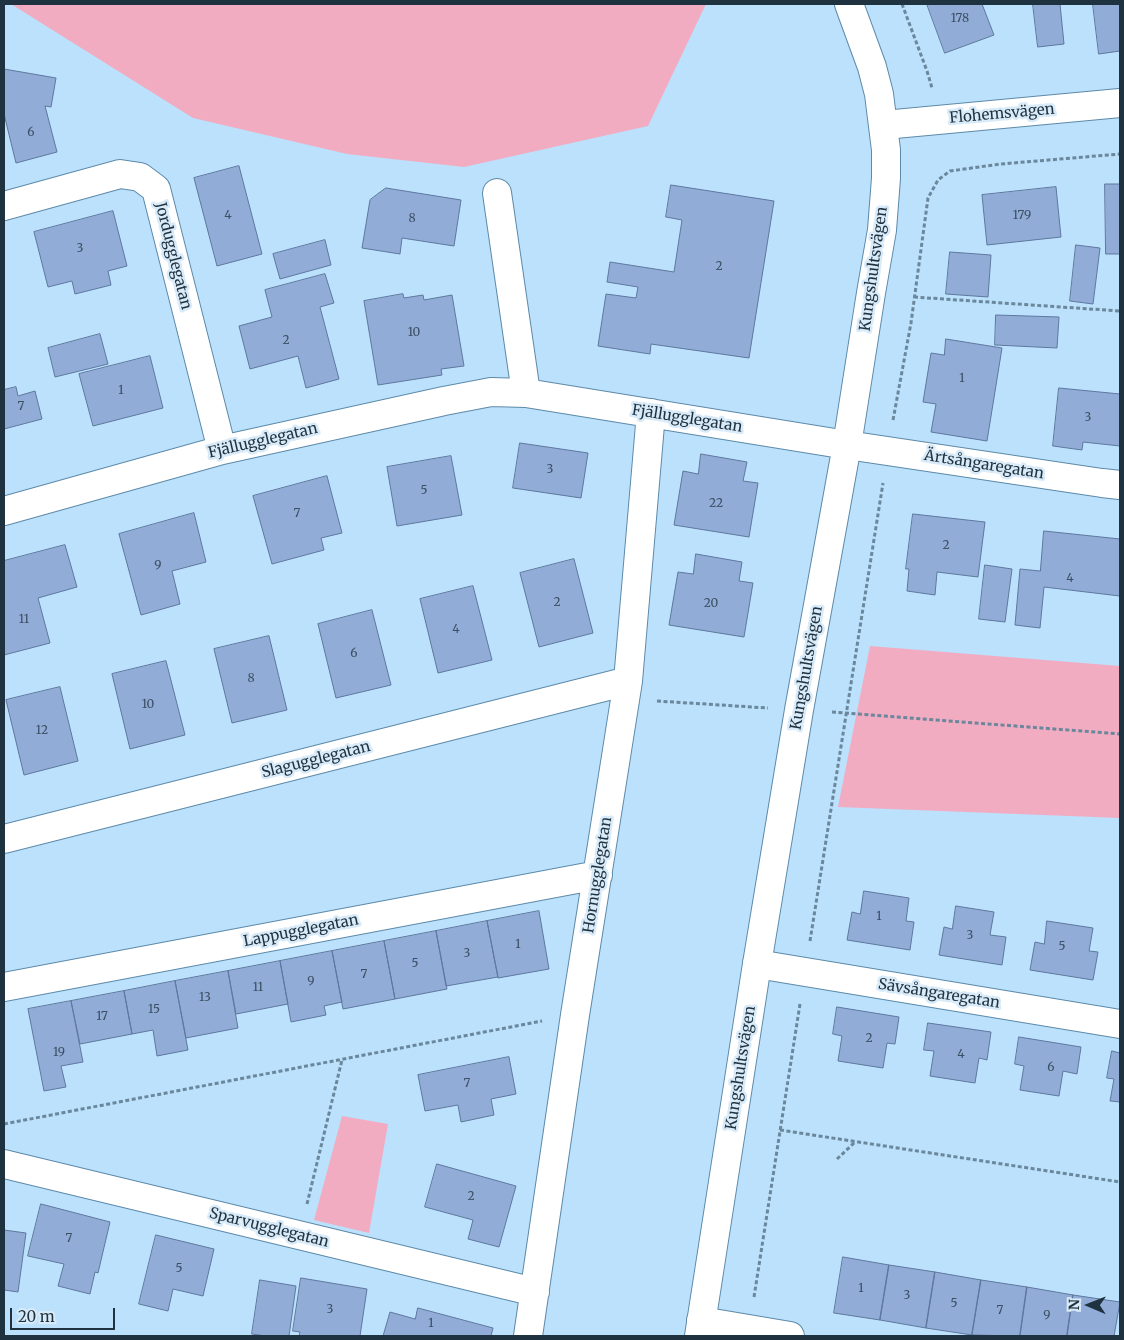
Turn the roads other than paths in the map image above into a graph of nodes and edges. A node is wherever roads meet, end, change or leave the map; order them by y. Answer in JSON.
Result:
{"nodes":[{"id":1,"x":849,"y":4,"type":"edge"},
{"id":2,"x":1120,"y":103,"type":"edge"},
{"id":3,"x":884,"y":125,"type":"junction"},
{"id":4,"x":497,"y":193,"type":"dead end"},
{"id":5,"x":4,"y":206,"type":"edge"},
{"id":6,"x":526,"y":393,"type":"junction"},
{"id":7,"x":651,"y":413,"type":"junction"},
{"id":8,"x":848,"y":445,"type":"junction"},
{"id":9,"x":222,"y":450,"type":"junction"},
{"id":10,"x":1120,"y":484,"type":"edge"},
{"id":11,"x":4,"y":511,"type":"edge"},
{"id":12,"x":626,"y":690,"type":"junction"},
{"id":13,"x":4,"y":839,"type":"edge"},
{"id":14,"x":598,"y":874,"type":"junction"},
{"id":15,"x":757,"y":964,"type":"junction"},
{"id":16,"x":4,"y":987,"type":"edge"},
{"id":17,"x":1120,"y":1024,"type":"edge"},
{"id":18,"x":4,"y":1164,"type":"edge"},
{"id":19,"x":535,"y":1292,"type":"junction"},
{"id":20,"x":700,"y":1329,"type":"edge"},
{"id":21,"x":528,"y":1336,"type":"edge"},
{"id":22,"x":790,"y":1336,"type":"edge"}],
"edges":[{"from":1,"to":3,"type":"street","name":"Kungshultsvägen"},
{"from":2,"to":3,"type":"street","name":"Flohemsvägen"},
{"from":3,"to":8,"type":"street","name":"Kungshultsvägen"},
{"from":4,"to":6,"type":"street"},
{"from":5,"to":9,"type":"street","name":"Jordugglegatan"},
{"from":6,"to":7,"type":"street","name":"Fjällugglegatan"},
{"from":6,"to":9,"type":"street","name":"Fjällugglegatan"},
{"from":7,"to":8,"type":"street","name":"Fjällugglegatan"},
{"from":7,"to":12,"type":"street","name":"Hornugglegatan"},
{"from":8,"to":10,"type":"street","name":"Ärtsångaregatan"},
{"from":8,"to":15,"type":"street","name":"Kungshultsvägen"},
{"from":9,"to":11,"type":"street","name":"Fjällugglegatan"},
{"from":12,"to":13,"type":"street","name":"Slagugglegatan"},
{"from":12,"to":14,"type":"street","name":"Hornugglegatan"},
{"from":14,"to":16,"type":"street","name":"Lappugglegatan"},
{"from":14,"to":19,"type":"street","name":"Hornugglegatan"},
{"from":15,"to":17,"type":"street","name":"Sävsångaregatan"},
{"from":15,"to":20,"type":"street","name":"Kungshultsvägen"},
{"from":18,"to":19,"type":"street","name":"Sparvugglegatan"},
{"from":19,"to":21,"type":"street","name":"Hornugglegatan"},
{"from":20,"to":22,"type":"street"}]}
